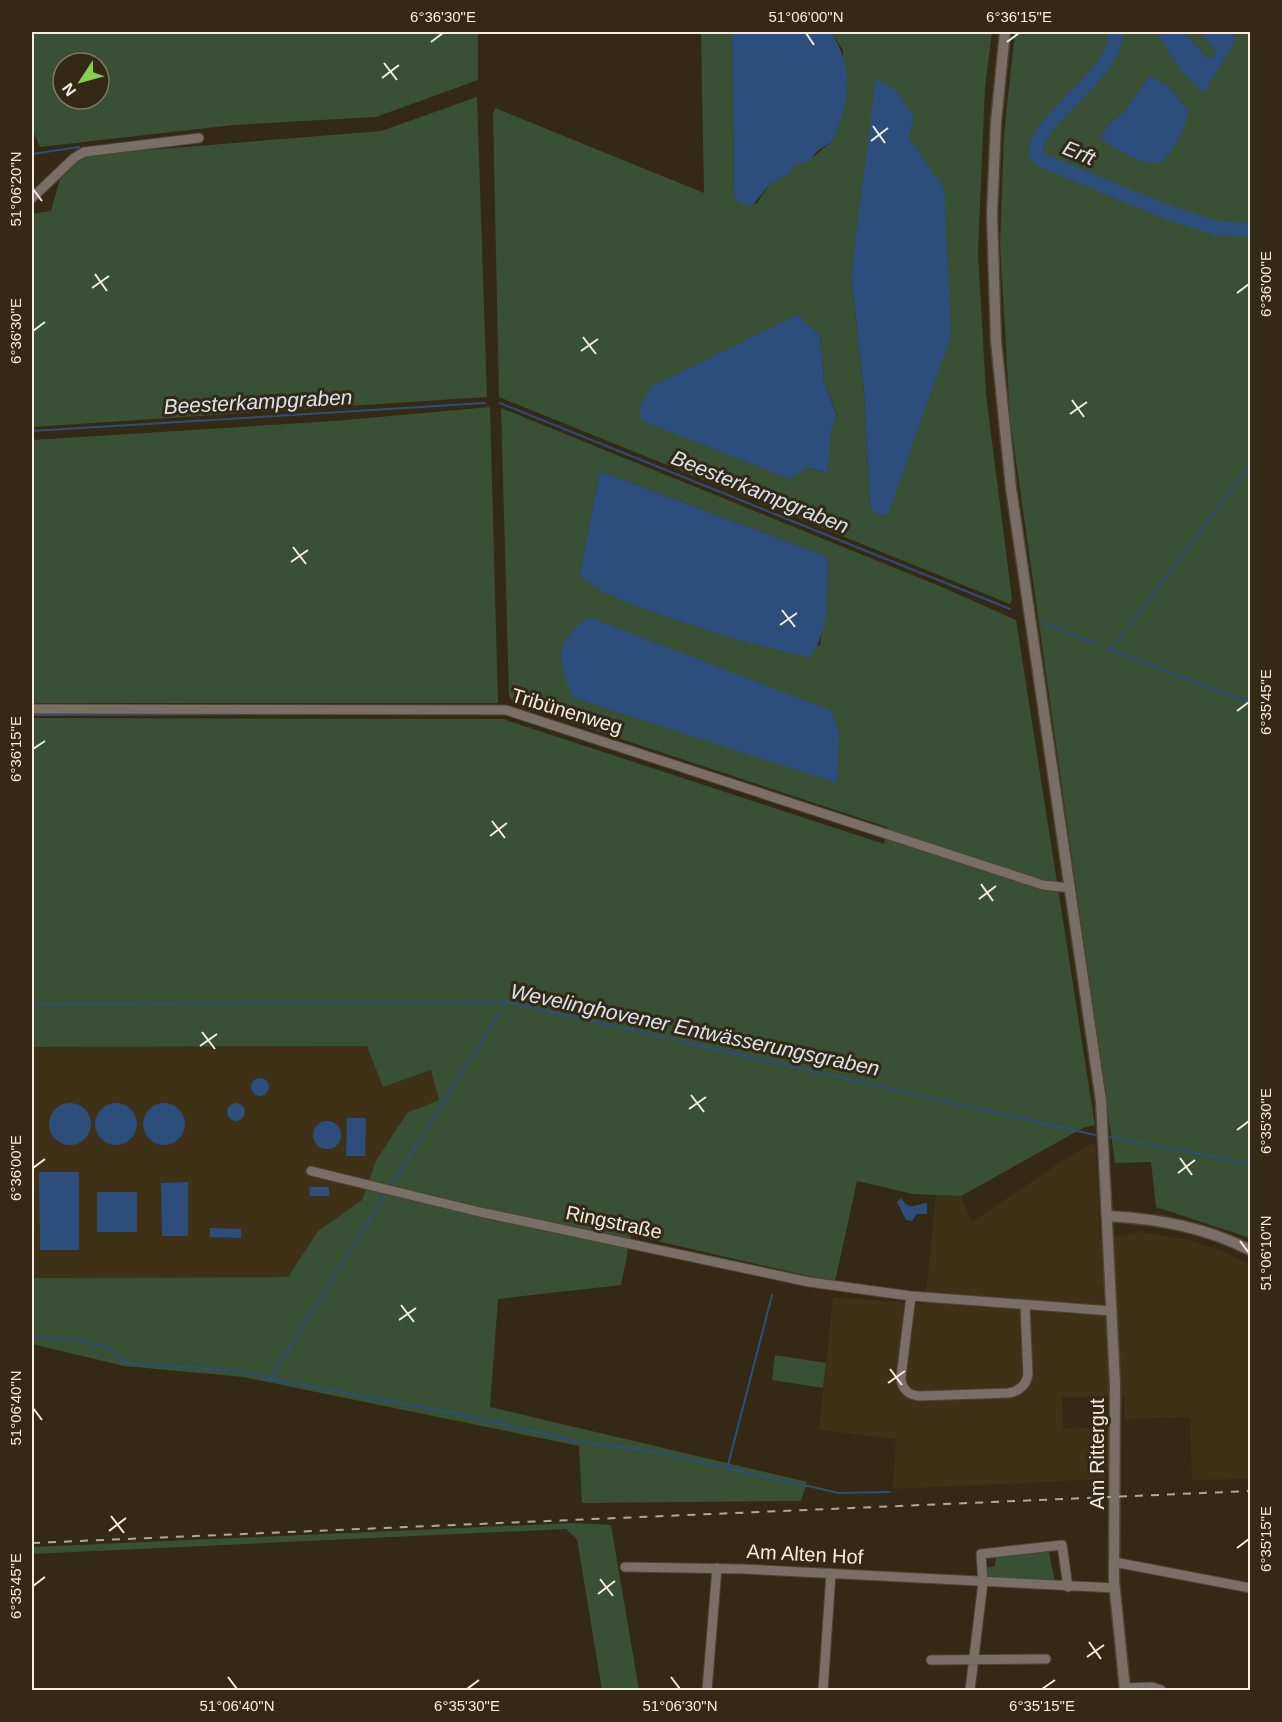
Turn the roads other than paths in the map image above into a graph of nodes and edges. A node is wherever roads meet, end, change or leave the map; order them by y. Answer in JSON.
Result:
{"nodes":[{"id":1,"x":1005,"y":32,"type":"edge"},
{"id":2,"x":199,"y":138,"type":"dead end"},
{"id":3,"x":32,"y":198,"type":"edge"},
{"id":4,"x":32,"y":709,"type":"edge"},
{"id":5,"x":1070,"y":888,"type":"junction"},
{"id":6,"x":310,"y":1171,"type":"dead end"},
{"id":7,"x":1108,"y":1216,"type":"junction"},
{"id":8,"x":1251,"y":1250,"type":"edge"},
{"id":9,"x":912,"y":1296,"type":"junction"},
{"id":10,"x":1025,"y":1306,"type":"junction"},
{"id":11,"x":1112,"y":1311,"type":"junction"},
{"id":12,"x":1114,"y":1562,"type":"junction"},
{"id":13,"x":625,"y":1567,"type":"dead end"},
{"id":14,"x":717,"y":1568,"type":"junction"},
{"id":15,"x":831,"y":1573,"type":"junction"},
{"id":16,"x":983,"y":1582,"type":"junction"},
{"id":17,"x":1068,"y":1587,"type":"junction"},
{"id":18,"x":1114,"y":1588,"type":"junction"},
{"id":19,"x":1251,"y":1588,"type":"edge"},
{"id":20,"x":1046,"y":1659,"type":"dead end"},
{"id":21,"x":931,"y":1660,"type":"dead end"},
{"id":22,"x":975,"y":1661,"type":"junction"},
{"id":23,"x":1124,"y":1689,"type":"edge"},
{"id":24,"x":707,"y":1690,"type":"edge"},
{"id":25,"x":824,"y":1690,"type":"edge"},
{"id":26,"x":970,"y":1690,"type":"edge"},
{"id":27,"x":1161,"y":1690,"type":"edge"}],
"edges":[{"from":1,"to":5,"type":"street","name":"Am Rittergut"},
{"from":2,"to":3,"type":"street"},
{"from":4,"to":5,"type":"street","name":"Tribünenweg"},
{"from":5,"to":7,"type":"street","name":"Am Rittergut"},
{"from":6,"to":9,"type":"street","name":"Ringstraße"},
{"from":7,"to":8,"type":"street"},
{"from":7,"to":11,"type":"street","name":"Am Rittergut"},
{"from":9,"to":10,"type":"street","name":"Ringstraße"},
{"from":9,"to":10,"type":"street"},
{"from":10,"to":11,"type":"street","name":"Ringstraße"},
{"from":11,"to":12,"type":"street","name":"Am Rittergut"},
{"from":12,"to":18,"type":"street","name":"Am Rittergut"},
{"from":12,"to":19,"type":"street"},
{"from":13,"to":14,"type":"street","name":"Am Alten Hof"},
{"from":14,"to":15,"type":"street","name":"Am Alten Hof"},
{"from":14,"to":24,"type":"street"},
{"from":15,"to":16,"type":"street","name":"Am Alten Hof"},
{"from":15,"to":25,"type":"street"},
{"from":16,"to":17,"type":"street","name":"Am Alten Hof"},
{"from":16,"to":17,"type":"street"},
{"from":16,"to":22,"type":"street"},
{"from":17,"to":18,"type":"street","name":"Am Alten Hof"},
{"from":18,"to":23,"type":"street","name":"Am Rittergut"},
{"from":20,"to":22,"type":"street"},
{"from":21,"to":22,"type":"street"},
{"from":22,"to":26,"type":"street"},
{"from":23,"to":27,"type":"street"}]}
